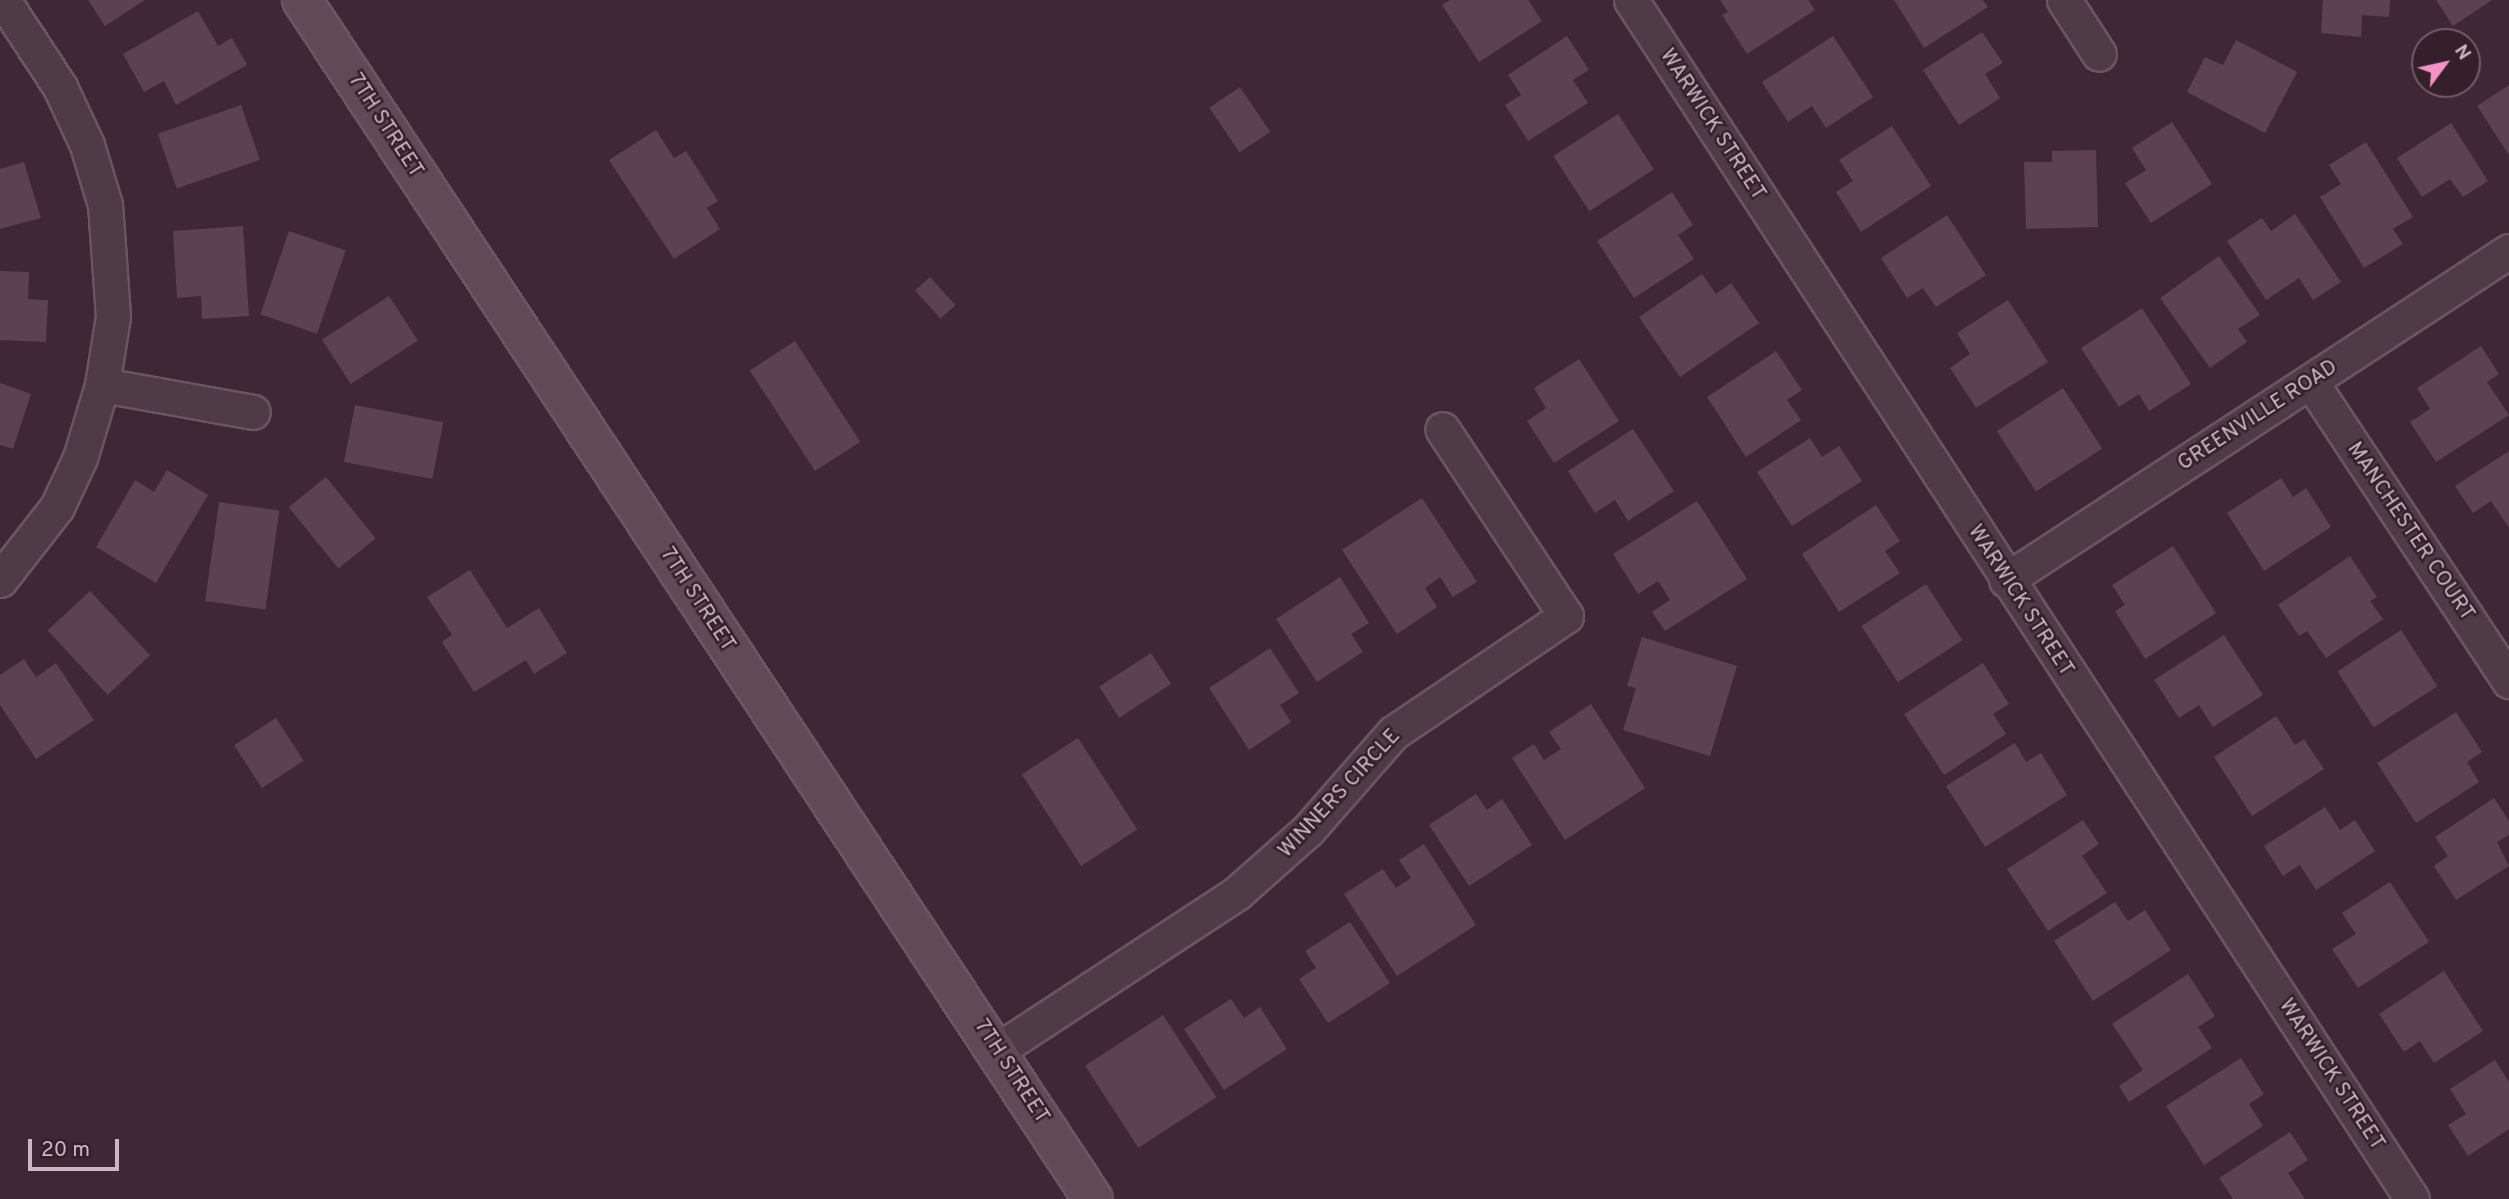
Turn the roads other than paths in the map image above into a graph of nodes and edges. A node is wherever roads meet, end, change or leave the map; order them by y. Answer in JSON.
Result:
{"nodes":[{"id":1,"x":3,"y":0,"type":"edge"},
{"id":2,"x":302,"y":0,"type":"edge"},
{"id":3,"x":1631,"y":0,"type":"edge"},
{"id":4,"x":2064,"y":0,"type":"edge"},
{"id":5,"x":2099,"y":54,"type":"dead end"},
{"id":6,"x":2509,"y":251,"type":"edge"},
{"id":7,"x":2311,"y":382,"type":"junction"},
{"id":8,"x":102,"y":385,"type":"junction"},
{"id":9,"x":253,"y":412,"type":"dead end"},
{"id":10,"x":1442,"y":429,"type":"dead end"},
{"id":11,"x":0,"y":580,"type":"edge"},
{"id":12,"x":2007,"y":580,"type":"junction"},
{"id":13,"x":2509,"y":681,"type":"edge"},
{"id":14,"x":998,"y":1050,"type":"junction"},
{"id":15,"x":1093,"y":1199,"type":"edge"},
{"id":16,"x":2412,"y":1199,"type":"edge"}],
"edges":[{"from":1,"to":8,"type":"street"},
{"from":2,"to":14,"type":"street","name":"7TH STREET"},
{"from":3,"to":12,"type":"street","name":"WARWICK STREET"},
{"from":4,"to":5,"type":"street"},
{"from":6,"to":7,"type":"street","name":"GREENVILLE ROAD"},
{"from":7,"to":12,"type":"street","name":"GREENVILLE ROAD"},
{"from":7,"to":13,"type":"street","name":"MANCHESTER COURT"},
{"from":8,"to":9,"type":"street"},
{"from":8,"to":11,"type":"street"},
{"from":10,"to":14,"type":"street","name":"WINNERS CIRCLE"},
{"from":12,"to":16,"type":"street","name":"WARWICK STREET"},
{"from":14,"to":15,"type":"street","name":"7TH STREET"}]}
